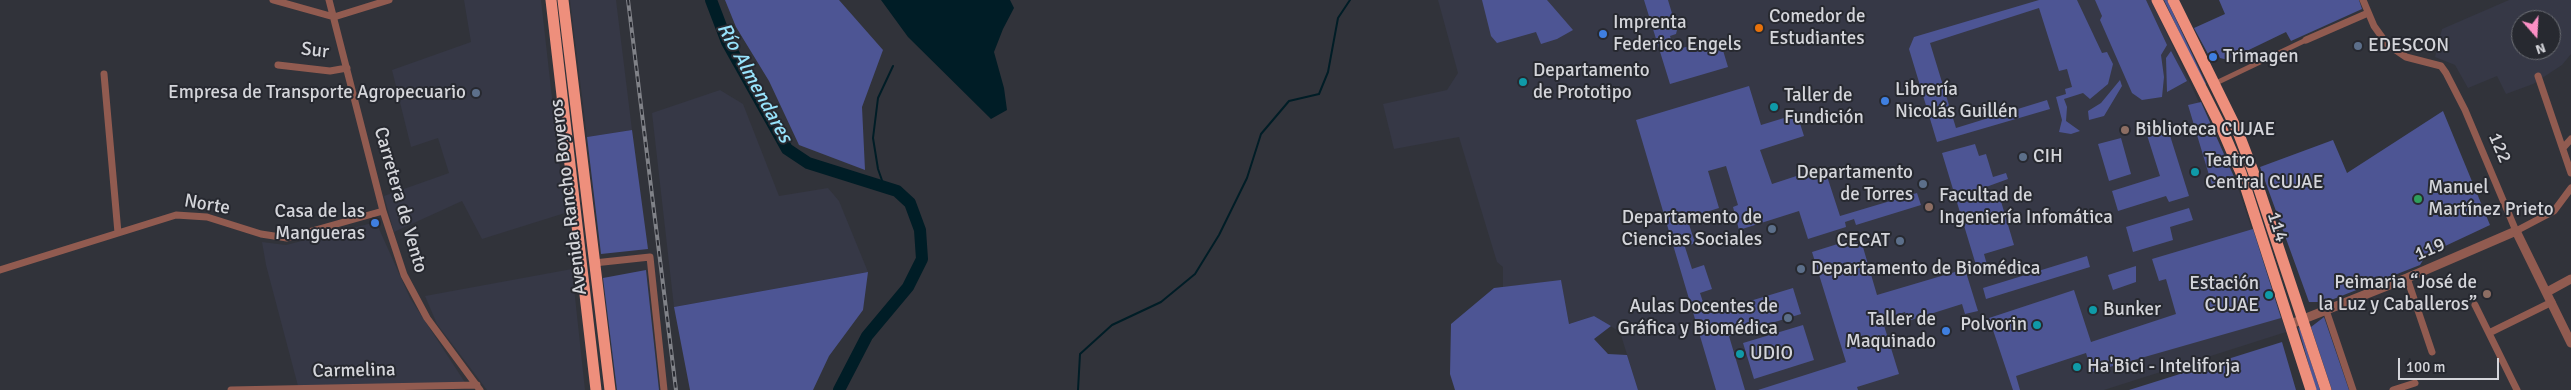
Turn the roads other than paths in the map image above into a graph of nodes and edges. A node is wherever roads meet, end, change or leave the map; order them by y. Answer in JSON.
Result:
{"nodes":[{"id":1,"x":273,"y":0,"type":"edge"},
{"id":2,"x":329,"y":0,"type":"edge"},
{"id":3,"x":389,"y":0,"type":"edge"},
{"id":4,"x":551,"y":0,"type":"edge"},
{"id":5,"x":563,"y":0,"type":"edge"},
{"id":6,"x":2157,"y":0,"type":"edge"},
{"id":7,"x":2174,"y":0,"type":"edge"},
{"id":8,"x":2363,"y":0,"type":"edge"},
{"id":9,"x":2368,"y":13,"type":"junction"},
{"id":10,"x":334,"y":17,"type":"junction"},
{"id":11,"x":2306,"y":40,"type":"joint"},
{"id":12,"x":278,"y":65,"type":"dead end"},
{"id":13,"x":347,"y":68,"type":"junction"},
{"id":14,"x":104,"y":74,"type":"dead end"},
{"id":15,"x":2538,"y":76,"type":"dead end"},
{"id":16,"x":2214,"y":84,"type":"junction"},
{"id":17,"x":2571,"y":140,"type":"edge"},
{"id":18,"x":2563,"y":148,"type":"junction"},
{"id":19,"x":2571,"y":173,"type":"edge"},
{"id":20,"x":2571,"y":188,"type":"edge"},
{"id":21,"x":383,"y":211,"type":"junction"},
{"id":22,"x":2516,"y":231,"type":"junction"},
{"id":23,"x":118,"y":233,"type":"junction"},
{"id":24,"x":594,"y":263,"type":"junction"},
{"id":25,"x":0,"y":270,"type":"edge"},
{"id":26,"x":2407,"y":278,"type":"junction"},
{"id":27,"x":2571,"y":279,"type":"edge"},
{"id":28,"x":2547,"y":292,"type":"junction"},
{"id":29,"x":2552,"y":302,"type":"junction"},
{"id":30,"x":2475,"y":305,"type":"dead end"},
{"id":31,"x":2326,"y":310,"type":"junction"},
{"id":32,"x":2304,"y":319,"type":"junction"},
{"id":33,"x":2290,"y":324,"type":"junction"},
{"id":34,"x":2489,"y":333,"type":"junction"},
{"id":35,"x":2571,"y":343,"type":"edge"},
{"id":36,"x":2432,"y":352,"type":"dead end"},
{"id":37,"x":2415,"y":383,"type":"dead end"},
{"id":38,"x":479,"y":388,"type":"edge"},
{"id":39,"x":231,"y":390,"type":"edge"},
{"id":40,"x":596,"y":390,"type":"edge"},
{"id":41,"x":610,"y":390,"type":"edge"},
{"id":42,"x":664,"y":390,"type":"edge"},
{"id":43,"x":2311,"y":390,"type":"edge"},
{"id":44,"x":2326,"y":390,"type":"edge"},
{"id":45,"x":2353,"y":390,"type":"edge"},
{"id":46,"x":2393,"y":390,"type":"edge"},
{"id":47,"x":2516,"y":390,"type":"edge"}],
"edges":[{"from":1,"to":10,"type":"street"},
{"from":2,"to":10,"type":"street","name":"Carretera de Vento"},
{"from":3,"to":10,"type":"street"},
{"from":4,"to":40,"type":"highway","name":"Avenida Rancho Boyeros"},
{"from":5,"to":24,"type":"highway","name":"Avenida Rancho Boyeros"},
{"from":6,"to":33,"type":"highway","name":"114"},
{"from":7,"to":16,"type":"highway","name":"114"},
{"from":8,"to":9,"type":"street","name":"122"},
{"from":9,"to":11,"type":"street"},
{"from":9,"to":22,"type":"street","name":"122"},
{"from":10,"to":13,"type":"street","name":"Carretera de Vento"},
{"from":11,"to":16,"type":"street"},
{"from":12,"to":13,"type":"street","name":"Sur"},
{"from":13,"to":21,"type":"street","name":"Carretera de Vento"},
{"from":14,"to":23,"type":"street"},
{"from":15,"to":18,"type":"street"},
{"from":16,"to":32,"type":"highway","name":"114"},
{"from":17,"to":18,"type":"street"},
{"from":18,"to":19,"type":"street"},
{"from":20,"to":22,"type":"street","name":"119"},
{"from":21,"to":23,"type":"street","name":"Norte"},
{"from":21,"to":38,"type":"street","name":"Carretera de Vento"},
{"from":22,"to":26,"type":"street","name":"119"},
{"from":22,"to":28,"type":"street","name":"122"},
{"from":23,"to":25,"type":"street","name":"Norte"},
{"from":24,"to":41,"type":"highway","name":"Avenida Rancho Boyeros"},
{"from":24,"to":42,"type":"street"},
{"from":26,"to":31,"type":"street","name":"119"},
{"from":26,"to":36,"type":"street"},
{"from":27,"to":28,"type":"street"},
{"from":28,"to":29,"type":"street","name":"122"},
{"from":29,"to":34,"type":"street"},
{"from":29,"to":35,"type":"street","name":"122"},
{"from":30,"to":34,"type":"street"},
{"from":31,"to":32,"type":"street","name":"119"},
{"from":31,"to":45,"type":"street"},
{"from":32,"to":33,"type":"street","name":"119"},
{"from":32,"to":44,"type":"highway","name":"114"},
{"from":33,"to":43,"type":"highway","name":"114"},
{"from":34,"to":47,"type":"street"},
{"from":37,"to":46,"type":"street"},
{"from":38,"to":39,"type":"street","name":"Carmelina"}]}
